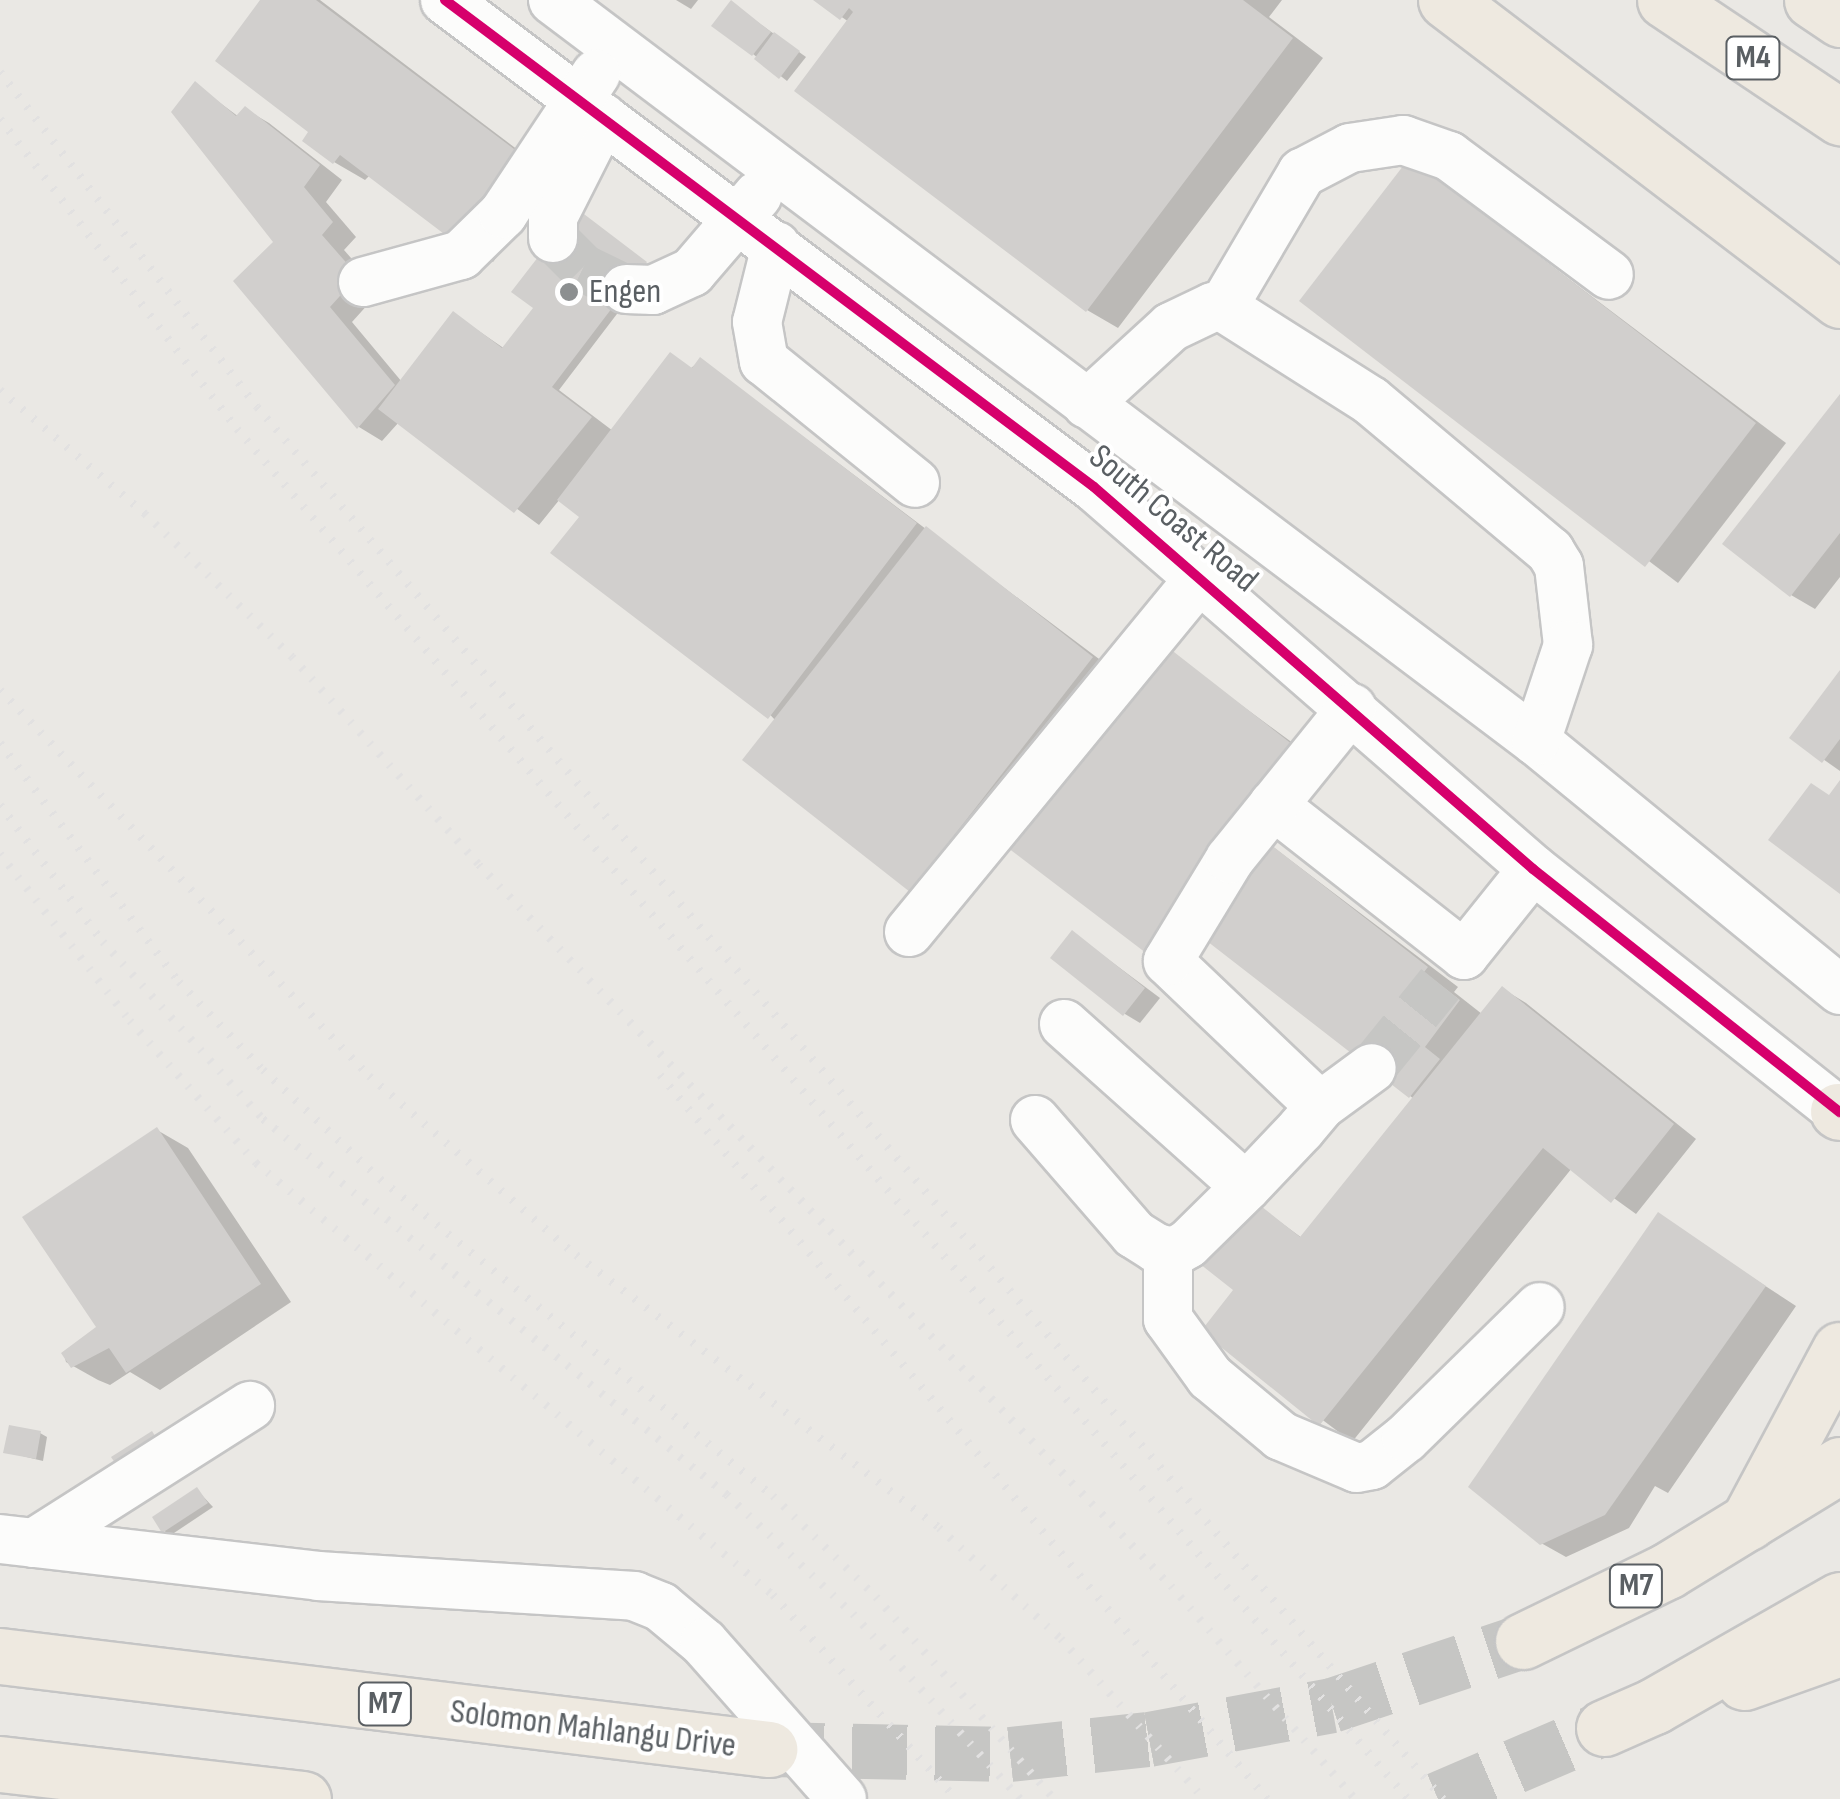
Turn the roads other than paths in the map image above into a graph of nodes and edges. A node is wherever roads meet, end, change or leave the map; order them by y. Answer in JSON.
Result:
{"nodes":[{"id":1,"x":445,"y":0,"type":"edge"},
{"id":2,"x":553,"y":0,"type":"edge"},
{"id":3,"x":1446,"y":0,"type":"edge"},
{"id":4,"x":1666,"y":0,"type":"edge"},
{"id":5,"x":1812,"y":0,"type":"edge"},
{"id":6,"x":1840,"y":19,"type":"edge"},
{"id":7,"x":616,"y":47,"type":"junction"},
{"id":8,"x":590,"y":108,"type":"junction"},
{"id":9,"x":1840,"y":117,"type":"edge"},
{"id":10,"x":778,"y":169,"type":"junction"},
{"id":11,"x":758,"y":232,"type":"junction"},
{"id":12,"x":552,"y":238,"type":"dead end"},
{"id":13,"x":1610,"y":275,"type":"dead end"},
{"id":14,"x":364,"y":282,"type":"dead end"},
{"id":15,"x":626,"y":289,"type":"tunnel mouth"},
{"id":16,"x":1840,"y":300,"type":"edge"},
{"id":17,"x":1223,"y":307,"type":"junction"},
{"id":18,"x":1086,"y":404,"type":"junction"},
{"id":19,"x":1131,"y":439,"type":"junction"},
{"id":20,"x":915,"y":484,"type":"dead end"},
{"id":21,"x":1094,"y":487,"type":"junction"},
{"id":22,"x":1201,"y":576,"type":"junction"},
{"id":23,"x":1349,"y":602,"type":"junction"},
{"id":24,"x":1298,"y":660,"type":"junction"},
{"id":25,"x":1352,"y":708,"type":"junction"},
{"id":26,"x":1536,"y":741,"type":"junction"},
{"id":27,"x":1273,"y":805,"type":"junction"},
{"id":28,"x":1532,"y":870,"type":"junction"},
{"id":29,"x":909,"y":932,"type":"dead end"},
{"id":30,"x":1840,"y":990,"type":"edge"},
{"id":31,"x":1064,"y":1024,"type":"dead end"},
{"id":32,"x":1372,"y":1068,"type":"tunnel mouth"},
{"id":33,"x":1320,"y":1106,"type":"junction"},
{"id":34,"x":1839,"y":1112,"type":"edge"},
{"id":35,"x":1035,"y":1120,"type":"dead end"},
{"id":36,"x":1246,"y":1187,"type":"junction"},
{"id":37,"x":1168,"y":1251,"type":"junction"},
{"id":38,"x":1540,"y":1307,"type":"dead end"},
{"id":39,"x":1840,"y":1350,"type":"edge"},
{"id":40,"x":250,"y":1406,"type":"dead end"},
{"id":41,"x":1840,"y":1465,"type":"edge"},
{"id":42,"x":1746,"y":1524,"type":"junction"},
{"id":43,"x":17,"y":1541,"type":"edge"},
{"id":44,"x":1840,"y":1600,"type":"edge"},
{"id":45,"x":1523,"y":1641,"type":"tunnel mouth"},
{"id":46,"x":1840,"y":1648,"type":"edge"},
{"id":47,"x":0,"y":1656,"type":"edge"},
{"id":48,"x":1654,"y":1706,"type":"junction"},
{"id":49,"x":1604,"y":1728,"type":"tunnel mouth"},
{"id":50,"x":770,"y":1749,"type":"tunnel mouth"},
{"id":51,"x":0,"y":1764,"type":"edge"},
{"id":52,"x":302,"y":1799,"type":"edge"},
{"id":53,"x":842,"y":1799,"type":"edge"}],
"edges":[{"from":1,"to":8,"type":"street","name":"South Coast Road"},
{"from":2,"to":7,"type":"street","name":"South Coast Road"},
{"from":3,"to":16,"type":"highway"},
{"from":4,"to":9,"type":"highway","number":"M4"},
{"from":5,"to":6,"type":"highway","number":"M4"},
{"from":7,"to":8,"type":"street"},
{"from":7,"to":10,"type":"street","name":"South Coast Road"},
{"from":8,"to":11,"type":"street","name":"South Coast Road"},
{"from":8,"to":12,"type":"street"},
{"from":8,"to":14,"type":"street"},
{"from":10,"to":11,"type":"street"},
{"from":10,"to":18,"type":"street","name":"South Coast Road"},
{"from":11,"to":15,"type":"street"},
{"from":11,"to":20,"type":"street"},
{"from":11,"to":21,"type":"street","name":"South Coast Road"},
{"from":13,"to":17,"type":"street"},
{"from":17,"to":18,"type":"street"},
{"from":17,"to":26,"type":"street"},
{"from":18,"to":19,"type":"street","name":"South Coast Road"},
{"from":19,"to":21,"type":"street"},
{"from":19,"to":23,"type":"street","name":"South Coast Road"},
{"from":21,"to":22,"type":"street","name":"South Coast Road"},
{"from":22,"to":24,"type":"street","name":"South Coast Road"},
{"from":22,"to":29,"type":"street"},
{"from":23,"to":24,"type":"street"},
{"from":23,"to":26,"type":"street","name":"South Coast Road"},
{"from":24,"to":25,"type":"street","name":"South Coast Road"},
{"from":25,"to":27,"type":"street"},
{"from":25,"to":28,"type":"street","name":"South Coast Road"},
{"from":26,"to":30,"type":"street","name":"South Coast Road"},
{"from":27,"to":28,"type":"street"},
{"from":27,"to":33,"type":"street"},
{"from":28,"to":34,"type":"street","name":"South Coast Road"},
{"from":31,"to":36,"type":"street"},
{"from":32,"to":33,"type":"street"},
{"from":33,"to":36,"type":"street"},
{"from":35,"to":37,"type":"street"},
{"from":36,"to":37,"type":"street"},
{"from":37,"to":38,"type":"street"},
{"from":39,"to":42,"type":"highway"},
{"from":40,"to":43,"type":"street"},
{"from":41,"to":42,"type":"highway","number":"M7"},
{"from":42,"to":45,"type":"highway","number":"M7"},
{"from":43,"to":53,"type":"street"},
{"from":44,"to":48,"type":"highway"},
{"from":46,"to":48,"type":"highway"},
{"from":47,"to":50,"type":"highway","name":"Solomon Mahlangu Drive","number":"M7"},
{"from":48,"to":49,"type":"highway"},
{"from":51,"to":52,"type":"highway"}]}
